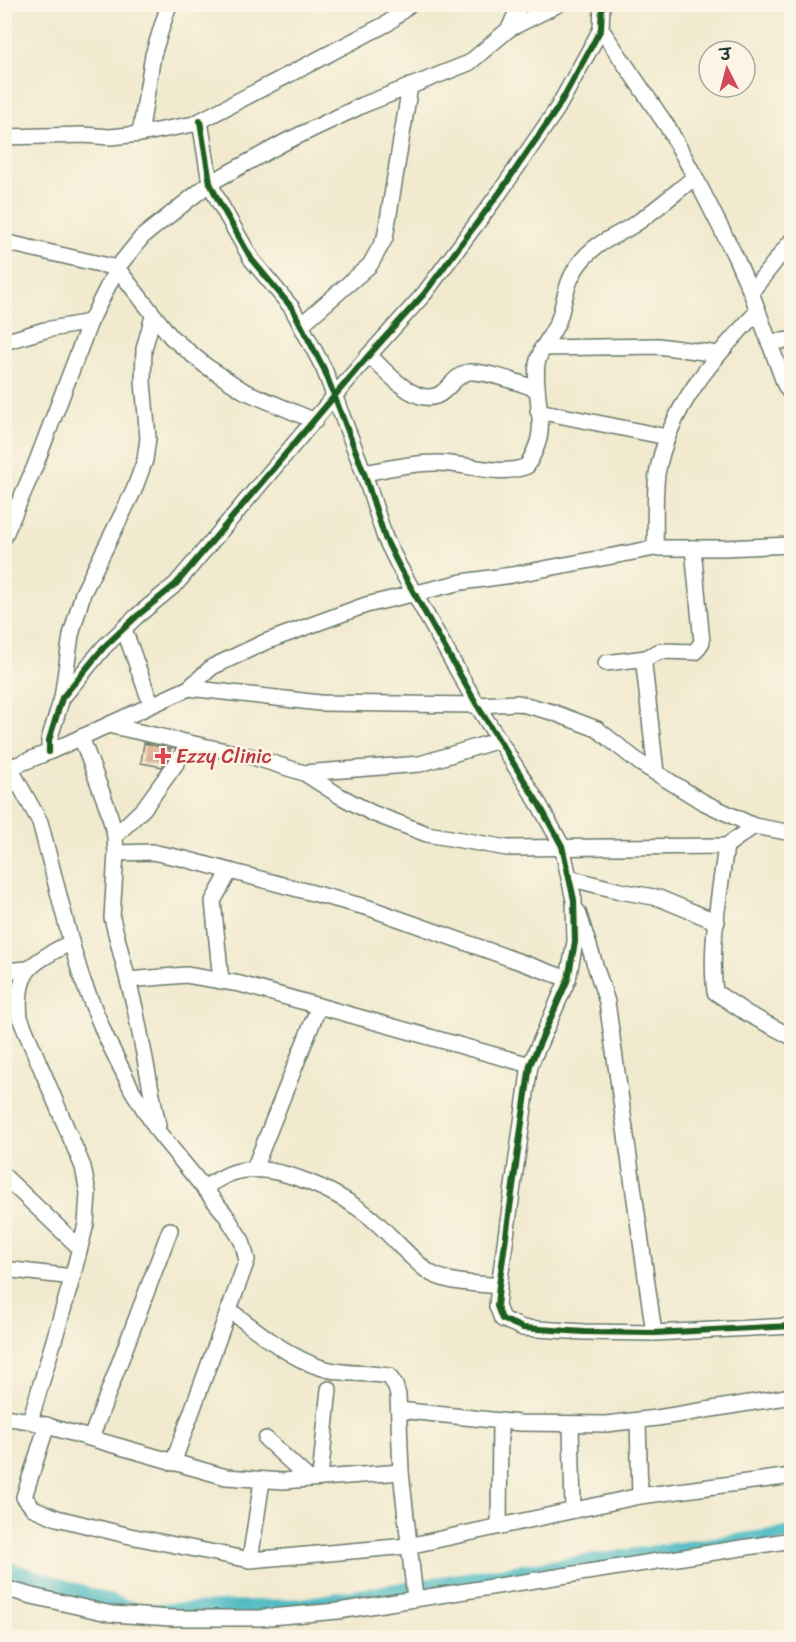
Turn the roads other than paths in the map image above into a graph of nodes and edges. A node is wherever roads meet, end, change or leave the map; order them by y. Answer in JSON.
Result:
{"nodes":[{"id":1,"x":169,"y":4,"type":"edge"},
{"id":2,"x":410,"y":4,"type":"edge"},
{"id":3,"x":520,"y":4,"type":"edge"},
{"id":4,"x":559,"y":4,"type":"edge"},
{"id":5,"x":602,"y":4,"type":"edge"},
{"id":6,"x":509,"y":29,"type":"junction"},
{"id":7,"x":601,"y":29,"type":"junction"},
{"id":8,"x":410,"y":86,"type":"junction"},
{"id":9,"x":200,"y":121,"type":"junction"},
{"id":10,"x":140,"y":134,"type":"junction"},
{"id":11,"x":4,"y":137,"type":"edge"},
{"id":12,"x":695,"y":177,"type":"junction"},
{"id":13,"x":210,"y":183,"type":"junction"},
{"id":14,"x":792,"y":240,"type":"edge"},
{"id":15,"x":4,"y":242,"type":"edge"},
{"id":16,"x":117,"y":268,"type":"junction"},
{"id":17,"x":751,"y":292,"type":"junction"},
{"id":18,"x":758,"y":311,"type":"junction"},
{"id":19,"x":153,"y":316,"type":"junction"},
{"id":20,"x":90,"y":322,"type":"junction"},
{"id":21,"x":301,"y":325,"type":"junction"},
{"id":22,"x":792,"y":340,"type":"edge"},
{"id":23,"x":4,"y":342,"type":"edge"},
{"id":24,"x":769,"y":342,"type":"junction"},
{"id":25,"x":542,"y":348,"type":"junction"},
{"id":26,"x":718,"y":354,"type":"junction"},
{"id":27,"x":369,"y":355,"type":"junction"},
{"id":28,"x":537,"y":389,"type":"junction"},
{"id":29,"x":792,"y":396,"type":"edge"},
{"id":30,"x":334,"y":398,"type":"junction"},
{"id":31,"x":538,"y":411,"type":"junction"},
{"id":32,"x":315,"y":421,"type":"junction"},
{"id":33,"x":667,"y":437,"type":"junction"},
{"id":34,"x":364,"y":473,"type":"junction"},
{"id":35,"x":4,"y":537,"type":"edge"},
{"id":36,"x":792,"y":545,"type":"edge"},
{"id":37,"x":655,"y":548,"type":"junction"},
{"id":38,"x":693,"y":548,"type":"junction"},
{"id":39,"x":414,"y":593,"type":"junction"},
{"id":40,"x":124,"y":629,"type":"junction"},
{"id":41,"x":646,"y":658,"type":"junction"},
{"id":42,"x":606,"y":663,"type":"dead end"},
{"id":43,"x":189,"y":688,"type":"junction"},
{"id":44,"x":62,"y":698,"type":"junction"},
{"id":45,"x":151,"y":704,"type":"junction"},
{"id":46,"x":477,"y":705,"type":"junction"},
{"id":47,"x":108,"y":724,"type":"junction"},
{"id":48,"x":81,"y":737,"type":"junction"},
{"id":49,"x":499,"y":740,"type":"junction"},
{"id":50,"x":190,"y":744,"type":"junction"},
{"id":51,"x":49,"y":752,"type":"junction"},
{"id":52,"x":7,"y":765,"type":"edge"},
{"id":53,"x":656,"y":772,"type":"junction"},
{"id":54,"x":304,"y":773,"type":"junction"},
{"id":55,"x":754,"y":826,"type":"junction"},
{"id":56,"x":792,"y":833,"type":"edge"},
{"id":57,"x":115,"y":836,"type":"junction"},
{"id":58,"x":562,"y":846,"type":"junction"},
{"id":59,"x":726,"y":846,"type":"junction"},
{"id":60,"x":116,"y":853,"type":"junction"},
{"id":61,"x":230,"y":871,"type":"junction"},
{"id":62,"x":569,"y":878,"type":"junction"},
{"id":63,"x":574,"y":900,"type":"junction"},
{"id":64,"x":717,"y":922,"type":"junction"},
{"id":65,"x":71,"y":942,"type":"junction"},
{"id":66,"x":27,"y":969,"type":"junction"},
{"id":67,"x":4,"y":971,"type":"edge"},
{"id":68,"x":568,"y":979,"type":"junction"},
{"id":69,"x":128,"y":980,"type":"junction"},
{"id":70,"x":221,"y":981,"type":"junction"},
{"id":71,"x":319,"y":1006,"type":"junction"},
{"id":72,"x":792,"y":1037,"type":"edge"},
{"id":73,"x":530,"y":1065,"type":"junction"},
{"id":74,"x":159,"y":1134,"type":"junction"},
{"id":75,"x":254,"y":1169,"type":"junction"},
{"id":76,"x":4,"y":1176,"type":"edge"},
{"id":77,"x":204,"y":1187,"type":"junction"},
{"id":78,"x":170,"y":1230,"type":"dead end"},
{"id":79,"x":80,"y":1248,"type":"junction"},
{"id":80,"x":4,"y":1269,"type":"edge"},
{"id":81,"x":73,"y":1277,"type":"junction"},
{"id":82,"x":499,"y":1286,"type":"junction"},
{"id":83,"x":229,"y":1310,"type":"junction"},
{"id":84,"x":792,"y":1326,"type":"edge"},
{"id":85,"x":654,"y":1333,"type":"junction"},
{"id":86,"x":329,"y":1389,"type":"dead end"},
{"id":87,"x":792,"y":1396,"type":"edge"},
{"id":88,"x":399,"y":1410,"type":"junction"},
{"id":89,"x":4,"y":1417,"type":"edge"},
{"id":90,"x":30,"y":1421,"type":"junction"},
{"id":91,"x":500,"y":1421,"type":"junction"},
{"id":92,"x":638,"y":1421,"type":"junction"},
{"id":93,"x":571,"y":1424,"type":"junction"},
{"id":94,"x":47,"y":1425,"type":"junction"},
{"id":95,"x":91,"y":1438,"type":"junction"},
{"id":96,"x":266,"y":1438,"type":"dead end"},
{"id":97,"x":173,"y":1463,"type":"junction"},
{"id":98,"x":401,"y":1472,"type":"junction"},
{"id":99,"x":792,"y":1476,"type":"edge"},
{"id":100,"x":315,"y":1479,"type":"junction"},
{"id":101,"x":262,"y":1480,"type":"junction"},
{"id":102,"x":640,"y":1496,"type":"junction"},
{"id":103,"x":573,"y":1510,"type":"junction"},
{"id":104,"x":499,"y":1525,"type":"junction"},
{"id":105,"x":792,"y":1540,"type":"edge"},
{"id":106,"x":408,"y":1545,"type":"junction"},
{"id":107,"x":250,"y":1560,"type":"junction"},
{"id":108,"x":4,"y":1588,"type":"edge"},
{"id":109,"x":415,"y":1598,"type":"junction"}],
"edges":[{"from":1,"to":10,"type":"street"},
{"from":2,"to":9,"type":"street"},
{"from":3,"to":6,"type":"street"},
{"from":4,"to":6,"type":"street"},
{"from":5,"to":7,"type":"street"},
{"from":6,"to":8,"type":"street"},
{"from":7,"to":12,"type":"street"},
{"from":7,"to":27,"type":"street"},
{"from":8,"to":13,"type":"street"},
{"from":8,"to":21,"type":"street"},
{"from":9,"to":10,"type":"street"},
{"from":9,"to":13,"type":"street"},
{"from":10,"to":11,"type":"street"},
{"from":12,"to":17,"type":"street"},
{"from":12,"to":25,"type":"street"},
{"from":13,"to":16,"type":"street"},
{"from":13,"to":21,"type":"street"},
{"from":14,"to":17,"type":"street"},
{"from":15,"to":16,"type":"street"},
{"from":16,"to":19,"type":"street"},
{"from":16,"to":20,"type":"street"},
{"from":17,"to":18,"type":"street"},
{"from":18,"to":24,"type":"street"},
{"from":18,"to":26,"type":"street"},
{"from":19,"to":32,"type":"street"},
{"from":19,"to":44,"type":"street"},
{"from":20,"to":23,"type":"street"},
{"from":20,"to":35,"type":"street"},
{"from":21,"to":30,"type":"street"},
{"from":22,"to":24,"type":"street"},
{"from":24,"to":29,"type":"street"},
{"from":25,"to":26,"type":"street"},
{"from":25,"to":28,"type":"street"},
{"from":26,"to":33,"type":"street"},
{"from":27,"to":28,"type":"street"},
{"from":27,"to":30,"type":"street"},
{"from":28,"to":31,"type":"street"},
{"from":30,"to":32,"type":"street"},
{"from":30,"to":34,"type":"street"},
{"from":31,"to":33,"type":"street"},
{"from":31,"to":34,"type":"street"},
{"from":32,"to":40,"type":"street"},
{"from":33,"to":37,"type":"street"},
{"from":34,"to":39,"type":"street"},
{"from":36,"to":38,"type":"street"},
{"from":37,"to":38,"type":"street"},
{"from":37,"to":39,"type":"street"},
{"from":38,"to":41,"type":"street"},
{"from":39,"to":43,"type":"street"},
{"from":39,"to":46,"type":"street"},
{"from":40,"to":44,"type":"street"},
{"from":40,"to":45,"type":"street"},
{"from":41,"to":42,"type":"street"},
{"from":41,"to":53,"type":"street"},
{"from":43,"to":45,"type":"street"},
{"from":43,"to":46,"type":"street"},
{"from":44,"to":51,"type":"street"},
{"from":45,"to":47,"type":"street"},
{"from":46,"to":49,"type":"street"},
{"from":46,"to":53,"type":"street"},
{"from":47,"to":48,"type":"street"},
{"from":47,"to":50,"type":"street"},
{"from":48,"to":51,"type":"street"},
{"from":48,"to":57,"type":"street"},
{"from":49,"to":54,"type":"street"},
{"from":49,"to":58,"type":"street"},
{"from":50,"to":54,"type":"street"},
{"from":50,"to":57,"type":"street"},
{"from":51,"to":52,"type":"street"},
{"from":52,"to":65,"type":"street"},
{"from":53,"to":55,"type":"street"},
{"from":54,"to":58,"type":"street"},
{"from":55,"to":56,"type":"street"},
{"from":55,"to":59,"type":"street"},
{"from":57,"to":60,"type":"street"},
{"from":58,"to":59,"type":"street"},
{"from":58,"to":62,"type":"street"},
{"from":59,"to":64,"type":"street"},
{"from":60,"to":61,"type":"street"},
{"from":60,"to":69,"type":"street"},
{"from":61,"to":68,"type":"street"},
{"from":61,"to":70,"type":"street"},
{"from":62,"to":63,"type":"street"},
{"from":62,"to":64,"type":"street"},
{"from":63,"to":68,"type":"street"},
{"from":63,"to":85,"type":"street"},
{"from":64,"to":72,"type":"street"},
{"from":65,"to":66,"type":"street"},
{"from":65,"to":74,"type":"street"},
{"from":66,"to":67,"type":"street"},
{"from":66,"to":79,"type":"street"},
{"from":68,"to":73,"type":"street"},
{"from":69,"to":70,"type":"street"},
{"from":69,"to":74,"type":"street"},
{"from":70,"to":71,"type":"street"},
{"from":71,"to":73,"type":"street"},
{"from":71,"to":75,"type":"street"},
{"from":73,"to":82,"type":"street"},
{"from":74,"to":77,"type":"street"},
{"from":75,"to":77,"type":"street"},
{"from":75,"to":82,"type":"street"},
{"from":76,"to":79,"type":"street"},
{"from":77,"to":83,"type":"street"},
{"from":78,"to":95,"type":"street"},
{"from":79,"to":81,"type":"street"},
{"from":80,"to":81,"type":"street"},
{"from":81,"to":90,"type":"street"},
{"from":82,"to":85,"type":"street"},
{"from":83,"to":88,"type":"street"},
{"from":83,"to":97,"type":"street"},
{"from":84,"to":85,"type":"street"},
{"from":86,"to":100,"type":"street"},
{"from":87,"to":92,"type":"street"},
{"from":88,"to":91,"type":"street"},
{"from":88,"to":98,"type":"street"},
{"from":89,"to":90,"type":"street"},
{"from":90,"to":94,"type":"street"},
{"from":91,"to":93,"type":"street"},
{"from":91,"to":104,"type":"street"},
{"from":92,"to":93,"type":"street"},
{"from":92,"to":102,"type":"street"},
{"from":93,"to":103,"type":"street"},
{"from":94,"to":95,"type":"street"},
{"from":94,"to":107,"type":"street"},
{"from":95,"to":97,"type":"street"},
{"from":96,"to":100,"type":"street"},
{"from":97,"to":101,"type":"street"},
{"from":98,"to":100,"type":"street"},
{"from":98,"to":106,"type":"street"},
{"from":99,"to":102,"type":"street"},
{"from":100,"to":101,"type":"street"},
{"from":101,"to":107,"type":"street"},
{"from":102,"to":103,"type":"street"},
{"from":103,"to":104,"type":"street"},
{"from":104,"to":106,"type":"street"},
{"from":105,"to":109,"type":"street"},
{"from":106,"to":107,"type":"street"},
{"from":106,"to":109,"type":"street"},
{"from":108,"to":109,"type":"street"}]}
